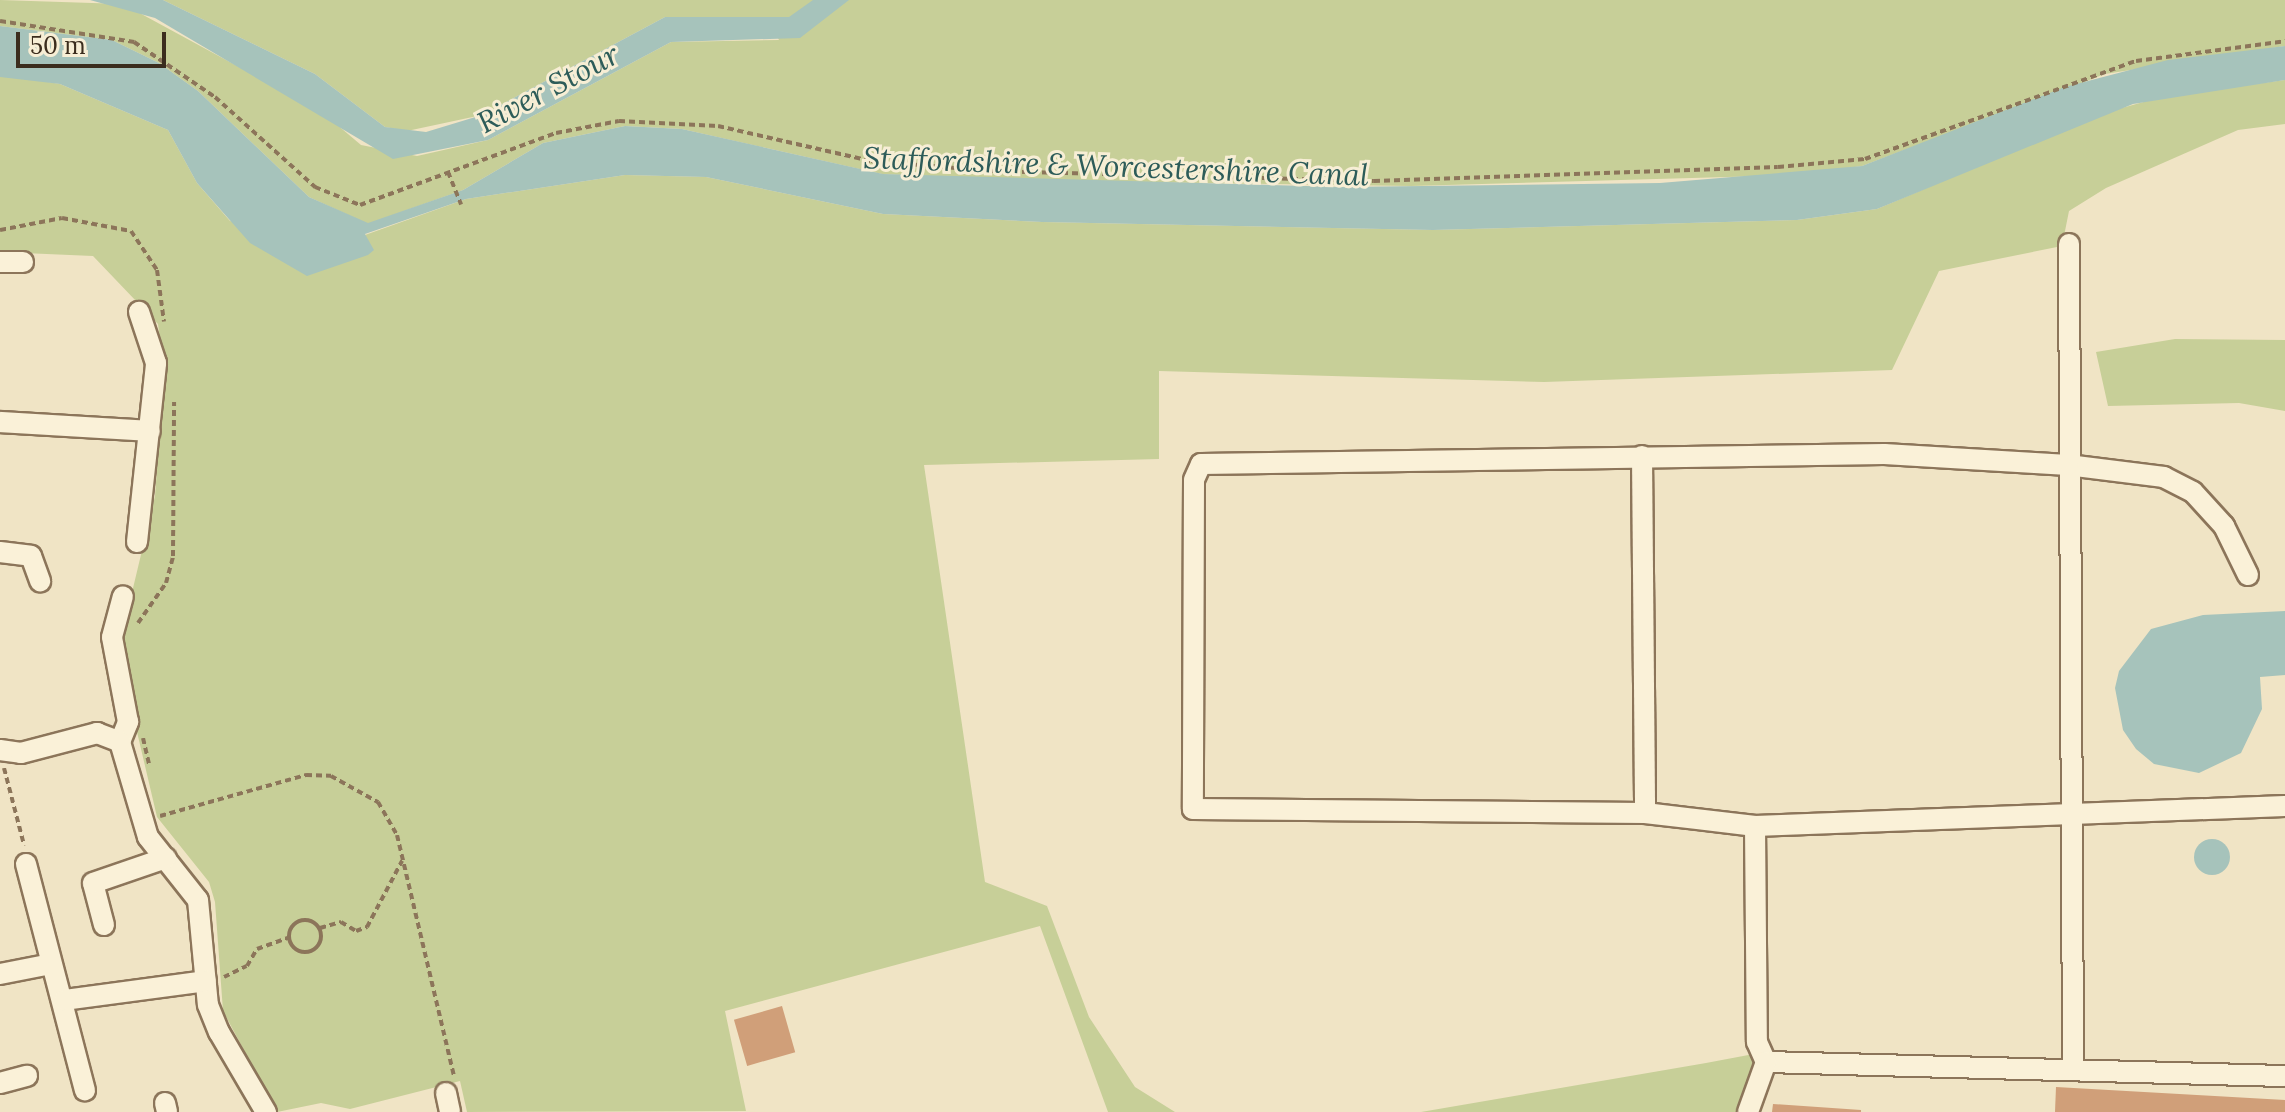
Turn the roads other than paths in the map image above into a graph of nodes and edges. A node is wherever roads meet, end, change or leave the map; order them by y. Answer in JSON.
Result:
{"nodes":[{"id":1,"x":2069,"y":244,"type":"dead end"},
{"id":2,"x":0,"y":262,"type":"edge"},
{"id":3,"x":23,"y":262,"type":"dead end"},
{"id":4,"x":139,"y":312,"type":"dead end"},
{"id":5,"x":0,"y":422,"type":"edge"},
{"id":6,"x":150,"y":431,"type":"junction"},
{"id":7,"x":1642,"y":456,"type":"junction"},
{"id":8,"x":2068,"y":465,"type":"junction"},
{"id":9,"x":137,"y":542,"type":"dead end"},
{"id":10,"x":0,"y":552,"type":"edge"},
{"id":11,"x":2248,"y":575,"type":"dead end"},
{"id":12,"x":40,"y":581,"type":"dead end"},
{"id":13,"x":123,"y":596,"type":"dead end"},
{"id":14,"x":120,"y":742,"type":"junction"},
{"id":15,"x":2,"y":756,"type":"edge"},
{"id":16,"x":2285,"y":806,"type":"edge"},
{"id":17,"x":2073,"y":811,"type":"junction"},
{"id":18,"x":1645,"y":813,"type":"junction"},
{"id":19,"x":1755,"y":826,"type":"junction"},
{"id":20,"x":166,"y":858,"type":"junction"},
{"id":21,"x":26,"y":864,"type":"road end"},
{"id":22,"x":104,"y":925,"type":"dead end"},
{"id":23,"x":51,"y":964,"type":"junction"},
{"id":24,"x":0,"y":974,"type":"edge"},
{"id":25,"x":206,"y":981,"type":"junction"},
{"id":26,"x":64,"y":1000,"type":"junction"},
{"id":27,"x":1766,"y":1062,"type":"junction"},
{"id":28,"x":2073,"y":1069,"type":"junction"},
{"id":29,"x":27,"y":1076,"type":"dead end"},
{"id":30,"x":2285,"y":1076,"type":"edge"},
{"id":31,"x":0,"y":1083,"type":"edge"},
{"id":32,"x":85,"y":1090,"type":"dead end"},
{"id":33,"x":266,"y":1112,"type":"edge"},
{"id":34,"x":1748,"y":1112,"type":"edge"}],
"edges":[{"from":1,"to":8,"type":"street"},
{"from":2,"to":3,"type":"street"},
{"from":4,"to":6,"type":"street"},
{"from":5,"to":6,"type":"street"},
{"from":6,"to":9,"type":"street"},
{"from":7,"to":8,"type":"street"},
{"from":7,"to":18,"type":"street"},
{"from":7,"to":18,"type":"street"},
{"from":8,"to":11,"type":"street"},
{"from":8,"to":17,"type":"street"},
{"from":10,"to":12,"type":"street"},
{"from":13,"to":14,"type":"street"},
{"from":14,"to":15,"type":"street"},
{"from":14,"to":20,"type":"street"},
{"from":16,"to":17,"type":"street"},
{"from":17,"to":19,"type":"street"},
{"from":17,"to":28,"type":"street"},
{"from":18,"to":19,"type":"street"},
{"from":19,"to":27,"type":"street"},
{"from":20,"to":22,"type":"street"},
{"from":20,"to":25,"type":"street"},
{"from":21,"to":23,"type":"street"},
{"from":23,"to":24,"type":"street"},
{"from":23,"to":26,"type":"street"},
{"from":25,"to":26,"type":"street"},
{"from":25,"to":33,"type":"street"},
{"from":26,"to":32,"type":"street"},
{"from":27,"to":28,"type":"street"},
{"from":27,"to":34,"type":"street"},
{"from":28,"to":30,"type":"street"},
{"from":29,"to":31,"type":"street"}]}
